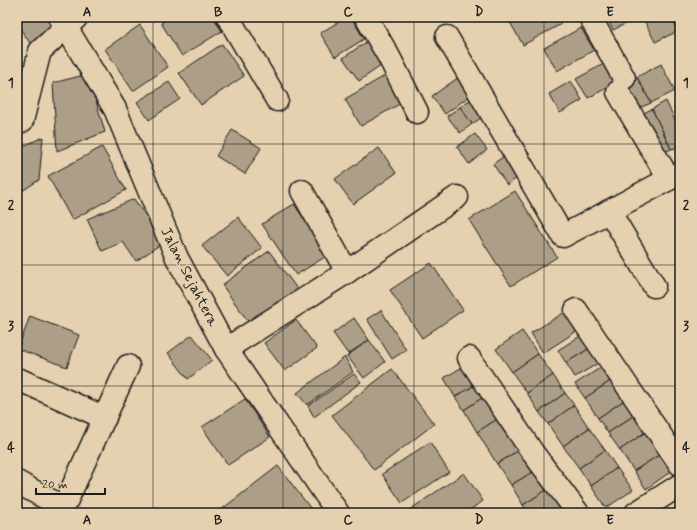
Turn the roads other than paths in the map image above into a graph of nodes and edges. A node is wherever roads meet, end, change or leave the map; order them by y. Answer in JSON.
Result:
{"nodes":[{"id":1,"x":228,"y":17,"type":"edge"},
{"id":2,"x":366,"y":17,"type":"edge"},
{"id":3,"x":590,"y":17,"type":"edge"},
{"id":4,"x":67,"y":20,"type":"edge"},
{"id":5,"x":447,"y":37,"type":"dead end"},
{"id":6,"x":278,"y":100,"type":"dead end"},
{"id":7,"x":417,"y":112,"type":"dead end"},
{"id":8,"x":17,"y":123,"type":"edge"},
{"id":9,"x":674,"y":176,"type":"edge"},
{"id":10,"x":302,"y":191,"type":"dead end"},
{"id":11,"x":457,"y":197,"type":"dead end"},
{"id":12,"x":609,"y":211,"type":"junction"},
{"id":13,"x":347,"y":272,"type":"junction"},
{"id":14,"x":654,"y":286,"type":"dead end"},
{"id":15,"x":576,"y":310,"type":"dead end"},
{"id":16,"x":226,"y":349,"type":"junction"},
{"id":17,"x":470,"y":358,"type":"dead end"},
{"id":18,"x":128,"y":366,"type":"dead end"},
{"id":19,"x":20,"y":380,"type":"dead end"},
{"id":20,"x":105,"y":418,"type":"junction"},
{"id":21,"x":680,"y":464,"type":"edge"},
{"id":22,"x":17,"y":482,"type":"edge"},
{"id":23,"x":680,"y":485,"type":"edge"},
{"id":24,"x":62,"y":511,"type":"edge"},
{"id":25,"x":338,"y":513,"type":"edge"},
{"id":26,"x":578,"y":513,"type":"edge"},
{"id":27,"x":636,"y":513,"type":"edge"}],
"edges":[{"from":1,"to":6,"type":"street"},
{"from":2,"to":7,"type":"street"},
{"from":3,"to":9,"type":"street"},
{"from":4,"to":8,"type":"street"},
{"from":4,"to":16,"type":"street","name":"Jalan Sejahtera"},
{"from":5,"to":12,"type":"street"},
{"from":9,"to":12,"type":"street"},
{"from":10,"to":13,"type":"street"},
{"from":11,"to":13,"type":"street"},
{"from":12,"to":14,"type":"street"},
{"from":13,"to":16,"type":"street"},
{"from":15,"to":21,"type":"street"},
{"from":16,"to":25,"type":"street","name":"Jalan Sejahtera"},
{"from":17,"to":26,"type":"street"},
{"from":18,"to":20,"type":"street"},
{"from":19,"to":20,"type":"street"},
{"from":20,"to":24,"type":"street"},
{"from":22,"to":24,"type":"street"},
{"from":23,"to":27,"type":"street"}]}
